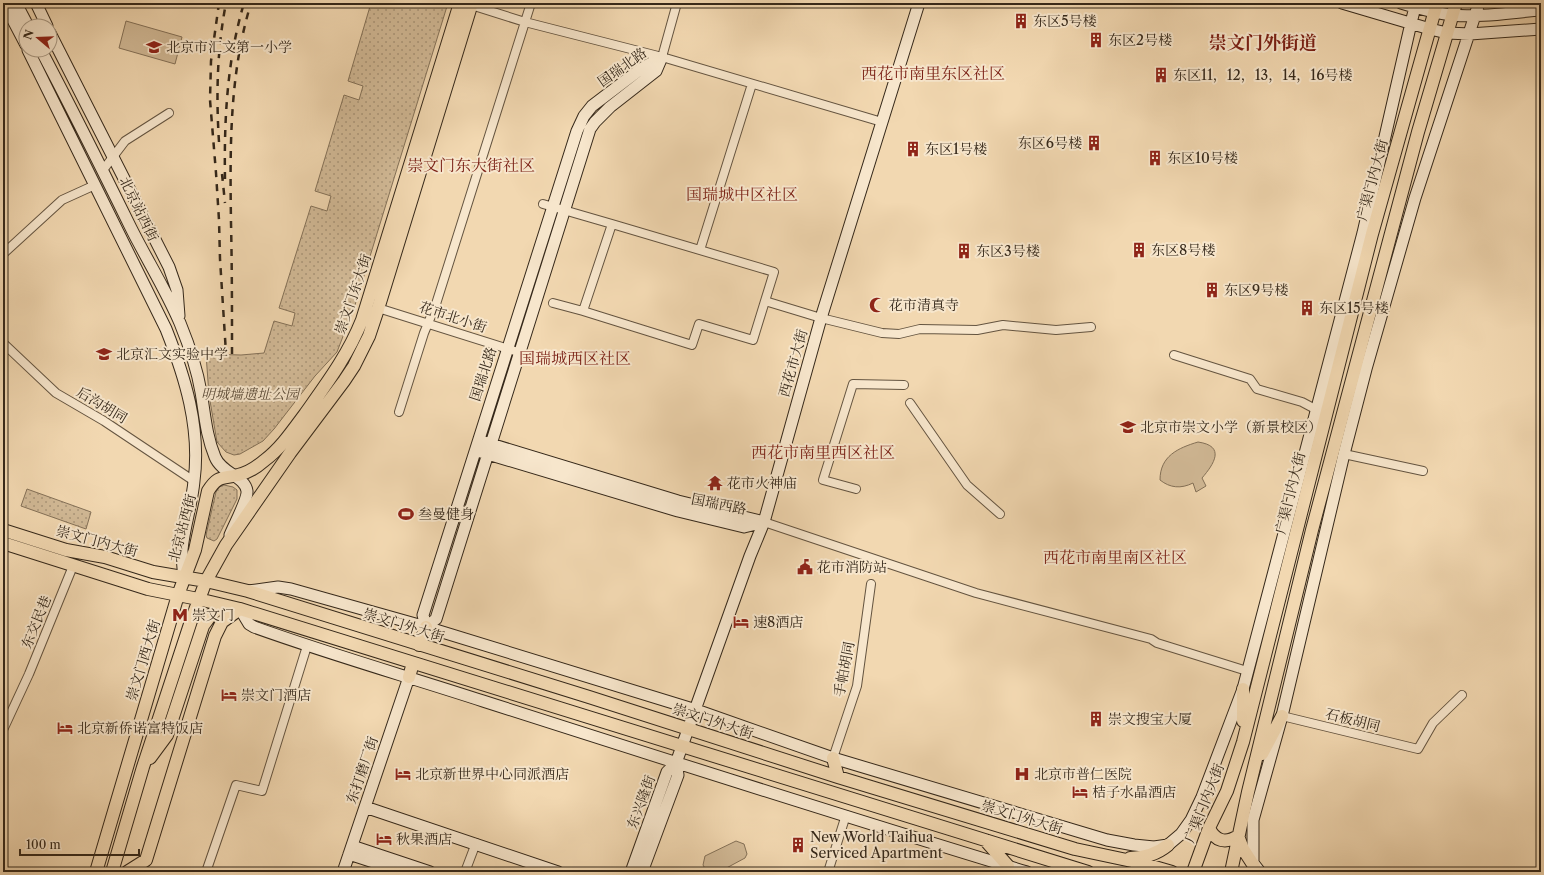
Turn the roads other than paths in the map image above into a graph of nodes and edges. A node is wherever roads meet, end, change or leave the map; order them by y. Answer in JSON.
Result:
{"nodes":[{"id":1,"x":4,"y":3,"type":"edge"},
{"id":2,"x":16,"y":3,"type":"edge"},
{"id":3,"x":22,"y":3,"type":"edge"},
{"id":4,"x":36,"y":3,"type":"edge"},
{"id":5,"x":531,"y":3,"type":"edge"},
{"id":6,"x":677,"y":3,"type":"edge"},
{"id":7,"x":919,"y":3,"type":"edge"},
{"id":8,"x":1342,"y":3,"type":"edge"},
{"id":9,"x":1401,"y":3,"type":"edge"},
{"id":10,"x":1456,"y":3,"type":"edge"},
{"id":11,"x":1479,"y":3,"type":"edge"},
{"id":12,"x":468,"y":4,"type":"edge"},
{"id":13,"x":1416,"y":5,"type":"edge"},
{"id":14,"x":1436,"y":7,"type":"edge"},
{"id":15,"x":1541,"y":10,"type":"edge"},
{"id":16,"x":1452,"y":15,"type":"junction"},
{"id":17,"x":1475,"y":15,"type":"junction"},
{"id":18,"x":24,"y":18,"type":"edge"},
{"id":19,"x":29,"y":18,"type":"edge"},
{"id":20,"x":43,"y":18,"type":"edge"},
{"id":21,"x":524,"y":22,"type":"junction"},
{"id":22,"x":1411,"y":24,"type":"junction"},
{"id":23,"x":1430,"y":29,"type":"junction"},
{"id":24,"x":18,"y":30,"type":"edge"},
{"id":25,"x":1541,"y":30,"type":"edge"},
{"id":26,"x":1447,"y":33,"type":"junction"},
{"id":27,"x":1470,"y":34,"type":"junction"},
{"id":28,"x":58,"y":49,"type":"edge"},
{"id":29,"x":662,"y":57,"type":"junction"},
{"id":30,"x":32,"y":58,"type":"edge"},
{"id":31,"x":46,"y":58,"type":"edge"},
{"id":32,"x":752,"y":84,"type":"junction"},
{"id":33,"x":169,"y":113,"type":"dead end"},
{"id":34,"x":882,"y":122,"type":"junction"},
{"id":35,"x":112,"y":156,"type":"junction"},
{"id":36,"x":102,"y":170,"type":"junction"},
{"id":37,"x":95,"y":185,"type":"junction"},
{"id":38,"x":548,"y":205,"type":"junction"},
{"id":39,"x":565,"y":210,"type":"junction"},
{"id":40,"x":612,"y":224,"type":"junction"},
{"id":41,"x":700,"y":250,"type":"junction"},
{"id":42,"x":3,"y":254,"type":"edge"},
{"id":43,"x":765,"y":301,"type":"junction"},
{"id":44,"x":553,"y":303,"type":"dead end"},
{"id":45,"x":378,"y":308,"type":"junction"},
{"id":46,"x":583,"y":312,"type":"junction"},
{"id":47,"x":822,"y":318,"type":"junction"},
{"id":48,"x":428,"y":322,"type":"junction"},
{"id":49,"x":180,"y":323,"type":"junction"},
{"id":50,"x":1091,"y":327,"type":"dead end"},
{"id":51,"x":3,"y":343,"type":"edge"},
{"id":52,"x":507,"y":349,"type":"junction"},
{"id":53,"x":518,"y":352,"type":"dead end"},
{"id":54,"x":1174,"y":355,"type":"dead end"},
{"id":55,"x":904,"y":385,"type":"dead end"},
{"id":56,"x":910,"y":403,"type":"dead end"},
{"id":57,"x":1317,"y":410,"type":"junction"},
{"id":58,"x":399,"y":412,"type":"dead end"},
{"id":59,"x":477,"y":445,"type":"junction"},
{"id":60,"x":489,"y":449,"type":"junction"},
{"id":61,"x":1344,"y":454,"type":"junction"},
{"id":62,"x":1423,"y":471,"type":"dead end"},
{"id":63,"x":233,"y":476,"type":"junction"},
{"id":64,"x":194,"y":480,"type":"junction"},
{"id":65,"x":856,"y":489,"type":"dead end"},
{"id":66,"x":1000,"y":514,"type":"dead end"},
{"id":67,"x":764,"y":522,"type":"junction"},
{"id":68,"x":3,"y":530,"type":"edge"},
{"id":69,"x":3,"y":542,"type":"edge"},
{"id":70,"x":226,"y":545,"type":"junction"},
{"id":71,"x":73,"y":566,"type":"junction"},
{"id":72,"x":184,"y":578,"type":"junction"},
{"id":73,"x":206,"y":581,"type":"junction"},
{"id":74,"x":872,"y":584,"type":"dead end"},
{"id":75,"x":248,"y":591,"type":"junction"},
{"id":76,"x":178,"y":595,"type":"junction"},
{"id":77,"x":198,"y":599,"type":"junction"},
{"id":78,"x":223,"y":605,"type":"junction"},
{"id":79,"x":240,"y":609,"type":"junction"},
{"id":80,"x":426,"y":627,"type":"junction"},
{"id":81,"x":419,"y":645,"type":"junction"},
{"id":82,"x":307,"y":646,"type":"junction"},
{"id":83,"x":413,"y":663,"type":"junction"},
{"id":84,"x":1247,"y":672,"type":"junction"},
{"id":85,"x":409,"y":677,"type":"junction"},
{"id":86,"x":1244,"y":689,"type":"junction"},
{"id":87,"x":1462,"y":695,"type":"dead end"},
{"id":88,"x":696,"y":710,"type":"junction"},
{"id":89,"x":1282,"y":716,"type":"junction"},
{"id":90,"x":688,"y":729,"type":"junction"},
{"id":91,"x":3,"y":730,"type":"edge"},
{"id":92,"x":1243,"y":742,"type":"junction"},
{"id":93,"x":682,"y":746,"type":"junction"},
{"id":94,"x":833,"y":758,"type":"junction"},
{"id":95,"x":676,"y":763,"type":"junction"},
{"id":96,"x":143,"y":767,"type":"junction"},
{"id":97,"x":1253,"y":771,"type":"junction"},
{"id":98,"x":838,"y":777,"type":"junction"},
{"id":99,"x":365,"y":807,"type":"junction"},
{"id":100,"x":846,"y":815,"type":"junction"},
{"id":101,"x":1210,"y":828,"type":"junction"},
{"id":102,"x":1238,"y":836,"type":"junction"},
{"id":103,"x":984,"y":839,"type":"junction"},
{"id":104,"x":476,"y":843,"type":"junction"},
{"id":105,"x":1168,"y":845,"type":"junction"},
{"id":106,"x":350,"y":850,"type":"junction"},
{"id":107,"x":1112,"y":857,"type":"junction"},
{"id":108,"x":1008,"y":866,"type":"junction"},
{"id":109,"x":1142,"y":868,"type":"edge"},
{"id":110,"x":1257,"y":869,"type":"edge"},
{"id":111,"x":96,"y":872,"type":"edge"},
{"id":112,"x":112,"y":872,"type":"edge"},
{"id":113,"x":127,"y":872,"type":"edge"},
{"id":114,"x":206,"y":872,"type":"edge"},
{"id":115,"x":343,"y":872,"type":"edge"},
{"id":116,"x":404,"y":872,"type":"edge"},
{"id":117,"x":430,"y":872,"type":"edge"},
{"id":118,"x":465,"y":872,"type":"edge"},
{"id":119,"x":558,"y":872,"type":"edge"},
{"id":120,"x":631,"y":872,"type":"edge"},
{"id":121,"x":642,"y":872,"type":"edge"},
{"id":122,"x":828,"y":872,"type":"edge"},
{"id":123,"x":1028,"y":872,"type":"edge"},
{"id":124,"x":1088,"y":872,"type":"edge"},
{"id":125,"x":1172,"y":872,"type":"edge"},
{"id":126,"x":1194,"y":872,"type":"edge"},
{"id":127,"x":1231,"y":872,"type":"edge"}],
"edges":[{"from":1,"to":24,"type":"street"},
{"from":2,"to":18,"type":"street"},
{"from":3,"to":19,"type":"street"},
{"from":4,"to":20,"type":"street"},
{"from":5,"to":21,"type":"street"},
{"from":6,"to":29,"type":"street"},
{"from":7,"to":34,"type":"street","name":"西花市大街"},
{"from":8,"to":22,"type":"street"},
{"from":9,"to":13,"type":"street"},
{"from":10,"to":16,"type":"main road"},
{"from":11,"to":17,"type":"street"},
{"from":12,"to":21,"type":"street"},
{"from":12,"to":45,"type":"main road","name":"崇文门东大街"},
{"from":12,"to":63,"type":"main road","name":"崇文门东大街"},
{"from":13,"to":14,"type":"street"},
{"from":13,"to":22,"type":"street","name":"广渠门内大街"},
{"from":14,"to":16,"type":"street"},
{"from":14,"to":23,"type":"main road","name":"广渠门内大街"},
{"from":15,"to":17,"type":"street"},
{"from":16,"to":17,"type":"street"},
{"from":16,"to":26,"type":"main road"},
{"from":17,"to":27,"type":"street"},
{"from":21,"to":29,"type":"street"},
{"from":21,"to":48,"type":"street"},
{"from":22,"to":23,"type":"street"},
{"from":22,"to":57,"type":"street","name":"广渠门内大街"},
{"from":23,"to":26,"type":"street"},
{"from":23,"to":92,"type":"main road","name":"广渠门内大街"},
{"from":25,"to":27,"type":"street"},
{"from":26,"to":27,"type":"street"},
{"from":26,"to":97,"type":"main road"},
{"from":27,"to":61,"type":"street"},
{"from":28,"to":35,"type":"street"},
{"from":29,"to":32,"type":"street"},
{"from":29,"to":38,"type":"street","name":"国瑞北路"},
{"from":29,"to":39,"type":"street","name":"国瑞北路"},
{"from":30,"to":37,"type":"street","name":"北京站西街"},
{"from":31,"to":36,"type":"street","name":"北京站西街"},
{"from":32,"to":34,"type":"street"},
{"from":32,"to":41,"type":"street"},
{"from":33,"to":35,"type":"street"},
{"from":34,"to":47,"type":"street","name":"西花市大街"},
{"from":35,"to":36,"type":"street"},
{"from":35,"to":49,"type":"street"},
{"from":36,"to":49,"type":"street","name":"北京站西街"},
{"from":37,"to":42,"type":"street"},
{"from":37,"to":64,"type":"street","name":"北京站西街"},
{"from":38,"to":39,"type":"street"},
{"from":38,"to":52,"type":"street","name":"国瑞北路"},
{"from":39,"to":40,"type":"street"},
{"from":39,"to":60,"type":"street","name":"国瑞北路"},
{"from":40,"to":41,"type":"street"},
{"from":40,"to":46,"type":"street"},
{"from":41,"to":43,"type":"street"},
{"from":43,"to":46,"type":"street"},
{"from":43,"to":47,"type":"street"},
{"from":44,"to":46,"type":"street"},
{"from":45,"to":48,"type":"street","name":"花市北小街"},
{"from":45,"to":70,"type":"main road","name":"崇文门东大街"},
{"from":47,"to":50,"type":"street"},
{"from":47,"to":67,"type":"street","name":"西花市大街"},
{"from":48,"to":52,"type":"street","name":"花市北小街"},
{"from":48,"to":58,"type":"street"},
{"from":49,"to":63,"type":"street","name":"北京站西街"},
{"from":51,"to":64,"type":"street","name":"后沟胡同"},
{"from":52,"to":53,"type":"street","name":"花市北小街"},
{"from":52,"to":59,"type":"street","name":"国瑞北路"},
{"from":54,"to":57,"type":"street"},
{"from":55,"to":65,"type":"street"},
{"from":56,"to":66,"type":"street"},
{"from":57,"to":84,"type":"street","name":"广渠门内大街"},
{"from":59,"to":60,"type":"street","name":"国瑞西路"},
{"from":59,"to":80,"type":"street","name":"国瑞北路"},
{"from":60,"to":67,"type":"street","name":"国瑞西路"},
{"from":60,"to":80,"type":"street","name":"国瑞北路"},
{"from":61,"to":62,"type":"street"},
{"from":61,"to":89,"type":"street"},
{"from":63,"to":70,"type":"street","name":"崇文门东大街"},
{"from":63,"to":72,"type":"main road","name":"北京站西街"},
{"from":64,"to":72,"type":"street","name":"北京站西街"},
{"from":67,"to":84,"type":"street"},
{"from":67,"to":88,"type":"street","name":"西花市大街"},
{"from":68,"to":72,"type":"main road","name":"崇文门内大街"},
{"from":69,"to":71,"type":"main road","name":"崇文门内大街"},
{"from":70,"to":73,"type":"main road","name":"崇文门东大街"},
{"from":71,"to":76,"type":"main road","name":"崇文门内大街"},
{"from":71,"to":91,"type":"street","name":"东交民巷"},
{"from":72,"to":73,"type":"main road","name":"崇文门外大街"},
{"from":72,"to":76,"type":"main road","name":"崇文门西大街"},
{"from":73,"to":75,"type":"main road","name":"崇文门外大街"},
{"from":73,"to":77,"type":"main road","name":"崇文门东大街"},
{"from":74,"to":94,"type":"street","name":"手帕胡同"},
{"from":75,"to":80,"type":"street","name":"崇文门外大街"},
{"from":75,"to":81,"type":"main road","name":"崇文门外大街"},
{"from":76,"to":77,"type":"main road"},
{"from":76,"to":111,"type":"main road","name":"崇文门西大街"},
{"from":77,"to":78,"type":"main road"},
{"from":77,"to":96,"type":"main road"},
{"from":78,"to":79,"type":"main road"},
{"from":78,"to":96,"type":"main road"},
{"from":79,"to":82,"type":"street"},
{"from":79,"to":83,"type":"main road"},
{"from":79,"to":113,"type":"main road"},
{"from":80,"to":81,"type":"main road"},
{"from":80,"to":88,"type":"street","name":"崇文门外大街"},
{"from":81,"to":90,"type":"main road","name":"崇文门外大街"},
{"from":82,"to":85,"type":"street"},
{"from":82,"to":114,"type":"street"},
{"from":83,"to":85,"type":"main road"},
{"from":83,"to":93,"type":"main road"},
{"from":84,"to":86,"type":"street","name":"广渠门内大街"},
{"from":85,"to":95,"type":"street"},
{"from":85,"to":99,"type":"street","name":"东打磨厂街"},
{"from":86,"to":92,"type":"main road"},
{"from":86,"to":105,"type":"street","name":"广渠门内大街"},
{"from":87,"to":89,"type":"street","name":"石板胡同"},
{"from":88,"to":90,"type":"street","name":"西花市大街"},
{"from":88,"to":94,"type":"street","name":"崇文门外大街"},
{"from":89,"to":97,"type":"main road"},
{"from":89,"to":110,"type":"street"},
{"from":90,"to":93,"type":"street","name":"西花市大街"},
{"from":90,"to":98,"type":"main road","name":"崇文门外大街"},
{"from":92,"to":101,"type":"main road","name":"广渠门内大街"},
{"from":93,"to":95,"type":"street","name":"西花市大街"},
{"from":93,"to":103,"type":"main road"},
{"from":94,"to":98,"type":"main road"},
{"from":94,"to":105,"type":"street","name":"崇文门外大街"},
{"from":95,"to":100,"type":"street"},
{"from":95,"to":120,"type":"street","name":"东兴隆街"},
{"from":95,"to":121,"type":"street","name":"东兴隆街"},
{"from":96,"to":112,"type":"main road"},
{"from":97,"to":102,"type":"main road"},
{"from":98,"to":107,"type":"main road","name":"崇文门外大街"},
{"from":99,"to":104,"type":"street"},
{"from":99,"to":106,"type":"street","name":"东打磨厂街"},
{"from":100,"to":108,"type":"street"},
{"from":100,"to":122,"type":"street"},
{"from":101,"to":102,"type":"main road"},
{"from":101,"to":126,"type":"main road","name":"广渠门内大街"},
{"from":102,"to":110,"type":"main road"},
{"from":102,"to":127,"type":"main road"},
{"from":103,"to":108,"type":"main road"},
{"from":103,"to":124,"type":"main road"},
{"from":104,"to":118,"type":"street"},
{"from":104,"to":119,"type":"street"},
{"from":105,"to":107,"type":"main road"},
{"from":106,"to":115,"type":"street","name":"东打磨厂街"},
{"from":106,"to":116,"type":"street"},
{"from":106,"to":117,"type":"street"},
{"from":107,"to":109,"type":"main road","name":"崇文门外大街"},
{"from":108,"to":123,"type":"street"},
{"from":109,"to":125,"type":"main road","name":"崇文门外大街"}]}
